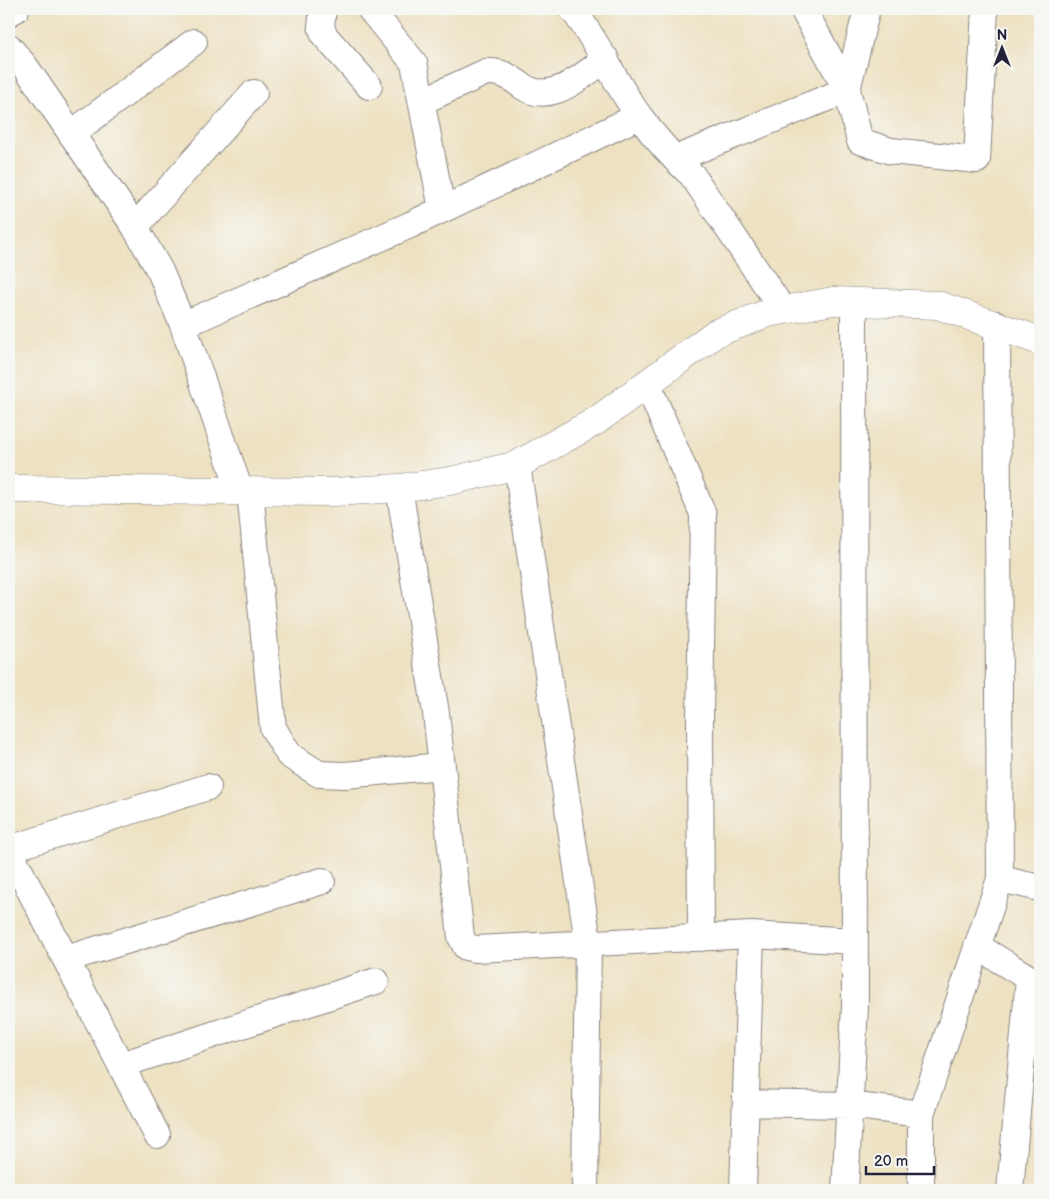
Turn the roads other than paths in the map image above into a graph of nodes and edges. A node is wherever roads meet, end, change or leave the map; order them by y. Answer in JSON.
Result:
{"nodes":[{"id":1,"x":16,"y":9,"type":"edge"},
{"id":2,"x":323,"y":9,"type":"edge"},
{"id":3,"x":370,"y":9,"type":"edge"},
{"id":4,"x":572,"y":9,"type":"edge"},
{"id":5,"x":803,"y":9,"type":"edge"},
{"id":6,"x":867,"y":9,"type":"edge"},
{"id":7,"x":985,"y":9,"type":"edge"},
{"id":8,"x":9,"y":13,"type":"edge"},
{"id":9,"x":194,"y":42,"type":"dead end"},
{"id":10,"x":9,"y":47,"type":"edge"},
{"id":11,"x":606,"y":59,"type":"junction"},
{"id":12,"x":368,"y":86,"type":"dead end"},
{"id":13,"x":847,"y":90,"type":"junction"},
{"id":14,"x":254,"y":93,"type":"dead end"},
{"id":15,"x":423,"y":101,"type":"junction"},
{"id":16,"x":639,"y":116,"type":"junction"},
{"id":17,"x":71,"y":134,"type":"junction"},
{"id":18,"x":675,"y":159,"type":"junction"},
{"id":19,"x":442,"y":209,"type":"junction"},
{"id":20,"x":135,"y":227,"type":"junction"},
{"id":21,"x":854,"y":302,"type":"junction"},
{"id":22,"x":783,"y":310,"type":"junction"},
{"id":23,"x":997,"y":324,"type":"junction"},
{"id":24,"x":183,"y":325,"type":"junction"},
{"id":25,"x":1040,"y":341,"type":"edge"},
{"id":26,"x":647,"y":384,"type":"junction"},
{"id":27,"x":517,"y":466,"type":"junction"},
{"id":28,"x":399,"y":488,"type":"junction"},
{"id":29,"x":9,"y":489,"type":"edge"},
{"id":30,"x":245,"y":491,"type":"junction"},
{"id":31,"x":442,"y":766,"type":"junction"},
{"id":32,"x":208,"y":787,"type":"dead end"},
{"id":33,"x":9,"y":850,"type":"edge"},
{"id":34,"x":1000,"y":878,"type":"junction"},
{"id":35,"x":322,"y":881,"type":"dead end"},
{"id":36,"x":1040,"y":888,"type":"edge"},
{"id":37,"x":752,"y":935,"type":"junction"},
{"id":38,"x":701,"y":938,"type":"junction"},
{"id":39,"x":855,"y":941,"type":"junction"},
{"id":40,"x":588,"y":942,"type":"junction"},
{"id":41,"x":977,"y":946,"type":"junction"},
{"id":42,"x":66,"y":959,"type":"junction"},
{"id":43,"x":376,"y":981,"type":"dead end"},
{"id":44,"x":1035,"y":982,"type":"edge"},
{"id":45,"x":120,"y":1065,"type":"junction"},
{"id":46,"x":746,"y":1104,"type":"junction"},
{"id":47,"x":850,"y":1105,"type":"junction"},
{"id":48,"x":921,"y":1114,"type":"junction"},
{"id":49,"x":157,"y":1135,"type":"dead end"},
{"id":50,"x":585,"y":1190,"type":"edge"},
{"id":51,"x":743,"y":1190,"type":"edge"},
{"id":52,"x":845,"y":1190,"type":"edge"},
{"id":53,"x":922,"y":1190,"type":"edge"},
{"id":54,"x":1010,"y":1190,"type":"edge"}],
"edges":[{"from":1,"to":8,"type":"street"},
{"from":2,"to":12,"type":"street"},
{"from":3,"to":15,"type":"street"},
{"from":4,"to":11,"type":"street"},
{"from":5,"to":13,"type":"street"},
{"from":6,"to":13,"type":"street"},
{"from":7,"to":13,"type":"street"},
{"from":9,"to":17,"type":"street"},
{"from":10,"to":17,"type":"street"},
{"from":11,"to":15,"type":"street"},
{"from":11,"to":16,"type":"street"},
{"from":13,"to":18,"type":"street"},
{"from":14,"to":20,"type":"street"},
{"from":15,"to":19,"type":"street"},
{"from":16,"to":18,"type":"street"},
{"from":16,"to":19,"type":"street"},
{"from":17,"to":20,"type":"street"},
{"from":18,"to":22,"type":"street"},
{"from":19,"to":24,"type":"street"},
{"from":20,"to":24,"type":"street"},
{"from":21,"to":22,"type":"street"},
{"from":21,"to":23,"type":"street"},
{"from":21,"to":39,"type":"street"},
{"from":22,"to":26,"type":"street"},
{"from":23,"to":25,"type":"street"},
{"from":23,"to":34,"type":"street"},
{"from":24,"to":30,"type":"street"},
{"from":26,"to":27,"type":"street"},
{"from":26,"to":38,"type":"street"},
{"from":27,"to":28,"type":"street"},
{"from":27,"to":40,"type":"street"},
{"from":28,"to":30,"type":"street"},
{"from":28,"to":31,"type":"street"},
{"from":29,"to":30,"type":"street"},
{"from":30,"to":31,"type":"street"},
{"from":31,"to":40,"type":"street"},
{"from":32,"to":33,"type":"street"},
{"from":33,"to":42,"type":"street"},
{"from":34,"to":36,"type":"street"},
{"from":34,"to":41,"type":"street"},
{"from":35,"to":42,"type":"street"},
{"from":37,"to":38,"type":"street"},
{"from":37,"to":39,"type":"street"},
{"from":37,"to":46,"type":"street"},
{"from":38,"to":40,"type":"street"},
{"from":39,"to":47,"type":"street"},
{"from":40,"to":50,"type":"street"},
{"from":41,"to":44,"type":"street"},
{"from":41,"to":48,"type":"street"},
{"from":42,"to":45,"type":"street"},
{"from":43,"to":45,"type":"street"},
{"from":44,"to":54,"type":"street"},
{"from":45,"to":49,"type":"street"},
{"from":46,"to":47,"type":"street"},
{"from":46,"to":51,"type":"street"},
{"from":47,"to":48,"type":"street"},
{"from":47,"to":52,"type":"street"},
{"from":48,"to":53,"type":"street"}]}
